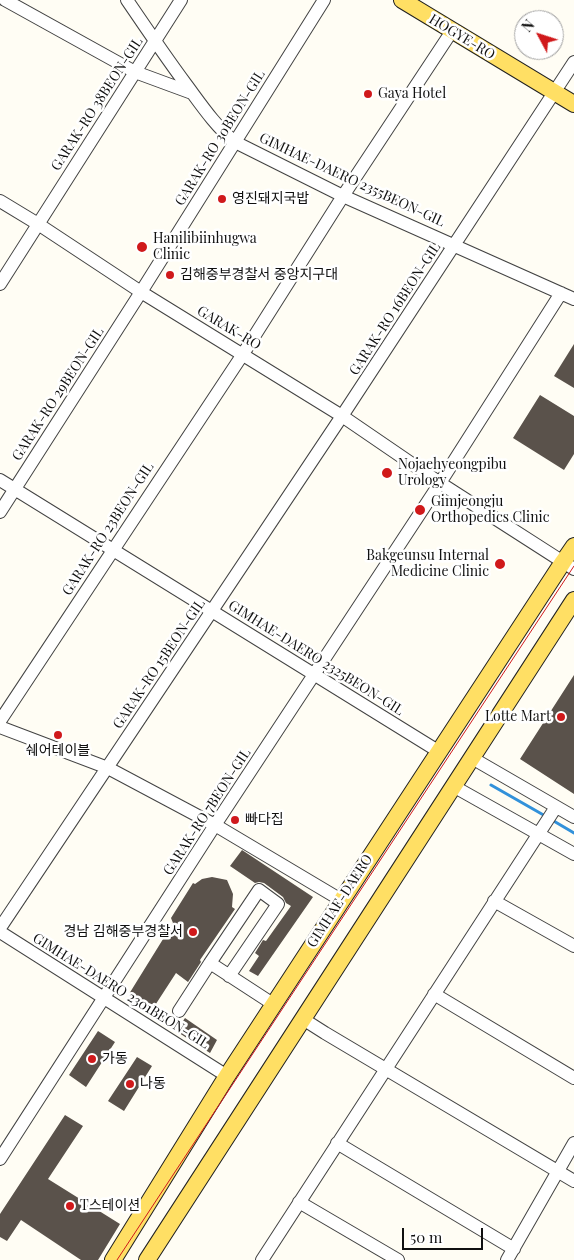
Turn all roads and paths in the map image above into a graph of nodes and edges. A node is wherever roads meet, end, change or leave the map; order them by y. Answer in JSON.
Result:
{"nodes":[{"id":1,"x":5,"y":0,"type":"edge"},
{"id":2,"x":127,"y":0,"type":"edge"},
{"id":3,"x":181,"y":0,"type":"edge"},
{"id":4,"x":324,"y":0,"type":"edge"},
{"id":5,"x":402,"y":0,"type":"edge"},
{"id":6,"x":452,"y":31,"type":"junction"},
{"id":7,"x":155,"y":42,"type":"junction"},
{"id":8,"x":574,"y":62,"type":"edge"},
{"id":9,"x":136,"y":72,"type":"junction"},
{"id":10,"x":554,"y":92,"type":"junction"},
{"id":11,"x":192,"y":93,"type":"junction"},
{"id":12,"x":574,"y":104,"type":"edge"},
{"id":13,"x":235,"y":142,"type":"junction"},
{"id":14,"x":343,"y":196,"type":"junction"},
{"id":15,"x":0,"y":201,"type":"edge"},
{"id":16,"x":38,"y":224,"type":"junction"},
{"id":17,"x":455,"y":245,"type":"junction"},
{"id":18,"x":0,"y":284,"type":"edge"},
{"id":19,"x":141,"y":292,"type":"junction"},
{"id":20,"x":562,"y":293,"type":"junction"},
{"id":21,"x":574,"y":298,"type":"edge"},
{"id":22,"x":242,"y":354,"type":"junction"},
{"id":23,"x":342,"y":416,"type":"junction"},
{"id":24,"x":0,"y":480,"type":"edge"},
{"id":25,"x":440,"y":483,"type":"junction"},
{"id":26,"x":15,"y":490,"type":"junction"},
{"id":27,"x":0,"y":512,"type":"edge"},
{"id":28,"x":574,"y":546,"type":"edge"},
{"id":29,"x":112,"y":550,"type":"junction"},
{"id":30,"x":568,"y":565,"type":"edge"},
{"id":31,"x":574,"y":600,"type":"edge"},
{"id":32,"x":212,"y":612,"type":"junction"},
{"id":33,"x":314,"y":675,"type":"junction"},
{"id":34,"x":0,"y":721,"type":"edge"},
{"id":35,"x":0,"y":727,"type":"edge"},
{"id":36,"x":438,"y":751,"type":"junction"},
{"id":37,"x":472,"y":758,"type":"junction"},
{"id":38,"x":108,"y":768,"type":"junction"},
{"id":39,"x":453,"y":786,"type":"junction"},
{"id":40,"x":551,"y":815,"type":"junction"},
{"id":41,"x":574,"y":817,"type":"edge"},
{"id":42,"x":216,"y":825,"type":"junction"},
{"id":43,"x":538,"y":834,"type":"junction"},
{"id":44,"x":574,"y":854,"type":"edge"},
{"id":45,"x":341,"y":900,"type":"junction"},
{"id":46,"x":494,"y":901,"type":"junction"},
{"id":47,"x":0,"y":930,"type":"edge"},
{"id":48,"x":574,"y":946,"type":"edge"},
{"id":49,"x":210,"y":964,"type":"junction"},
{"id":50,"x":229,"y":976,"type":"junction"},
{"id":51,"x":434,"y":994,"type":"junction"},
{"id":52,"x":104,"y":998,"type":"junction"},
{"id":53,"x":274,"y":1004,"type":"junction"},
{"id":54,"x":179,"y":1011,"type":"dead end"},
{"id":55,"x":303,"y":1019,"type":"junction"},
{"id":56,"x":386,"y":1069,"type":"junction"},
{"id":57,"x":227,"y":1076,"type":"junction"},
{"id":58,"x":574,"y":1078,"type":"edge"},
{"id":59,"x":337,"y":1143,"type":"junction"},
{"id":60,"x":574,"y":1143,"type":"edge"},
{"id":61,"x":0,"y":1158,"type":"edge"},
{"id":62,"x":558,"y":1171,"type":"junction"},
{"id":63,"x":574,"y":1181,"type":"edge"},
{"id":64,"x":299,"y":1202,"type":"junction"},
{"id":65,"x":511,"y":1254,"type":"edge"},
{"id":66,"x":113,"y":1260,"type":"edge"},
{"id":67,"x":147,"y":1260,"type":"edge"},
{"id":68,"x":262,"y":1260,"type":"edge"},
{"id":69,"x":398,"y":1260,"type":"edge"}],
"edges":[{"from":1,"to":9,"type":"street"},
{"from":2,"to":7,"type":"street","name":"GIMHAE-DAERO 2355BEON-GIL"},
{"from":3,"to":7,"type":"street","name":"GARAK-RO 38BEON-GIL"},
{"from":4,"to":13,"type":"street","name":"GARAK-RO 30BEON-GIL"},
{"from":5,"to":6,"type":"main road","name":"HOGYE-RO"},
{"from":6,"to":10,"type":"main road","name":"HOGYE-RO"},
{"from":6,"to":14,"type":"street","name":"GARAK-RO 23BEON-GIL"},
{"from":7,"to":9,"type":"street","name":"GARAK-RO 38BEON-GIL"},
{"from":7,"to":11,"type":"street","name":"GIMHAE-DAERO 2355BEON-GIL"},
{"from":8,"to":10,"type":"street","name":"GARAK-RO 16BEON-GIL"},
{"from":9,"to":11,"type":"street"},
{"from":9,"to":16,"type":"street","name":"GARAK-RO 38BEON-GIL"},
{"from":10,"to":12,"type":"main road","name":"HOGYE-RO"},
{"from":10,"to":17,"type":"street","name":"GARAK-RO 16BEON-GIL"},
{"from":11,"to":13,"type":"street","name":"GIMHAE-DAERO 2355BEON-GIL"},
{"from":13,"to":14,"type":"street","name":"GIMHAE-DAERO 2355BEON-GIL"},
{"from":13,"to":19,"type":"street","name":"GARAK-RO 30BEON-GIL"},
{"from":14,"to":17,"type":"street","name":"GIMHAE-DAERO 2355BEON-GIL"},
{"from":14,"to":22,"type":"street","name":"GARAK-RO 23BEON-GIL"},
{"from":15,"to":16,"type":"street","name":"GARAK-RO"},
{"from":16,"to":18,"type":"street","name":"GARAK-RO 38BEON-GIL"},
{"from":16,"to":19,"type":"street","name":"GARAK-RO"},
{"from":17,"to":20,"type":"street","name":"GIMHAE-DAERO 2355BEON-GIL"},
{"from":17,"to":23,"type":"street","name":"GARAK-RO 16BEON-GIL"},
{"from":19,"to":22,"type":"street","name":"GARAK-RO"},
{"from":19,"to":26,"type":"street","name":"GARAK-RO 29BEON-GIL"},
{"from":20,"to":21,"type":"street","name":"GIMHAE-DAERO 2355BEON-GIL"},
{"from":20,"to":25,"type":"street"},
{"from":22,"to":23,"type":"street","name":"GARAK-RO"},
{"from":22,"to":29,"type":"street","name":"GARAK-RO 23BEON-GIL"},
{"from":23,"to":25,"type":"street","name":"GARAK-RO"},
{"from":23,"to":32,"type":"street","name":"GARAK-RO 15BEON-GIL"},
{"from":24,"to":26,"type":"street","name":"GIMHAE-DAERO 2325BEON-GIL"},
{"from":25,"to":30,"type":"street","name":"GARAK-RO"},
{"from":25,"to":33,"type":"street","name":"GARAK-RO 7BEON-GIL"},
{"from":26,"to":27,"type":"street","name":"GARAK-RO 29BEON-GIL"},
{"from":26,"to":29,"type":"street","name":"GIMHAE-DAERO 2325BEON-GIL"},
{"from":28,"to":30,"type":"main road","name":"GIMHAE-DAERO"},
{"from":29,"to":32,"type":"street","name":"GIMHAE-DAERO 2325BEON-GIL"},
{"from":29,"to":34,"type":"street","name":"GARAK-RO 23BEON-GIL"},
{"from":30,"to":36,"type":"main road","name":"GIMHAE-DAERO"},
{"from":31,"to":37,"type":"main road"},
{"from":32,"to":33,"type":"street","name":"GIMHAE-DAERO 2325BEON-GIL"},
{"from":32,"to":38,"type":"street","name":"GARAK-RO 15BEON-GIL"},
{"from":33,"to":36,"type":"street","name":"GIMHAE-DAERO 2325BEON-GIL"},
{"from":33,"to":42,"type":"street","name":"GARAK-RO 7BEON-GIL"},
{"from":35,"to":38,"type":"street"},
{"from":36,"to":45,"type":"main road","name":"GIMHAE-DAERO"},
{"from":37,"to":39,"type":"main road"},
{"from":37,"to":40,"type":"street"},
{"from":38,"to":42,"type":"street"},
{"from":38,"to":47,"type":"street","name":"GARAK-RO 15BEON-GIL"},
{"from":39,"to":43,"type":"street"},
{"from":39,"to":55,"type":"main road"},
{"from":40,"to":41,"type":"street"},
{"from":40,"to":43,"type":"street"},
{"from":42,"to":45,"type":"street"},
{"from":42,"to":52,"type":"street","name":"GARAK-RO 7BEON-GIL"},
{"from":43,"to":44,"type":"street"},
{"from":43,"to":46,"type":"street"},
{"from":45,"to":53,"type":"main road","name":"GIMHAE-DAERO"},
{"from":46,"to":48,"type":"street"},
{"from":46,"to":51,"type":"street"},
{"from":47,"to":52,"type":"street","name":"GIMHAE-DAERO 2301BEON-GIL"},
{"from":49,"to":50,"type":"street"},
{"from":49,"to":50,"type":"street"},
{"from":49,"to":54,"type":"street"},
{"from":50,"to":53,"type":"street"},
{"from":51,"to":56,"type":"street"},
{"from":51,"to":58,"type":"street"},
{"from":52,"to":57,"type":"street","name":"GIMHAE-DAERO 2301BEON-GIL"},
{"from":52,"to":61,"type":"street","name":"GARAK-RO 7BEON-GIL"},
{"from":53,"to":57,"type":"main road","name":"GIMHAE-DAERO"},
{"from":55,"to":56,"type":"street"},
{"from":55,"to":67,"type":"main road"},
{"from":56,"to":59,"type":"street"},
{"from":56,"to":62,"type":"street"},
{"from":57,"to":66,"type":"main road","name":"GIMHAE-DAERO"},
{"from":59,"to":64,"type":"street"},
{"from":59,"to":65,"type":"street"},
{"from":60,"to":62,"type":"street"},
{"from":62,"to":63,"type":"street"},
{"from":62,"to":65,"type":"street"},
{"from":64,"to":68,"type":"street"},
{"from":64,"to":69,"type":"street"}]}
